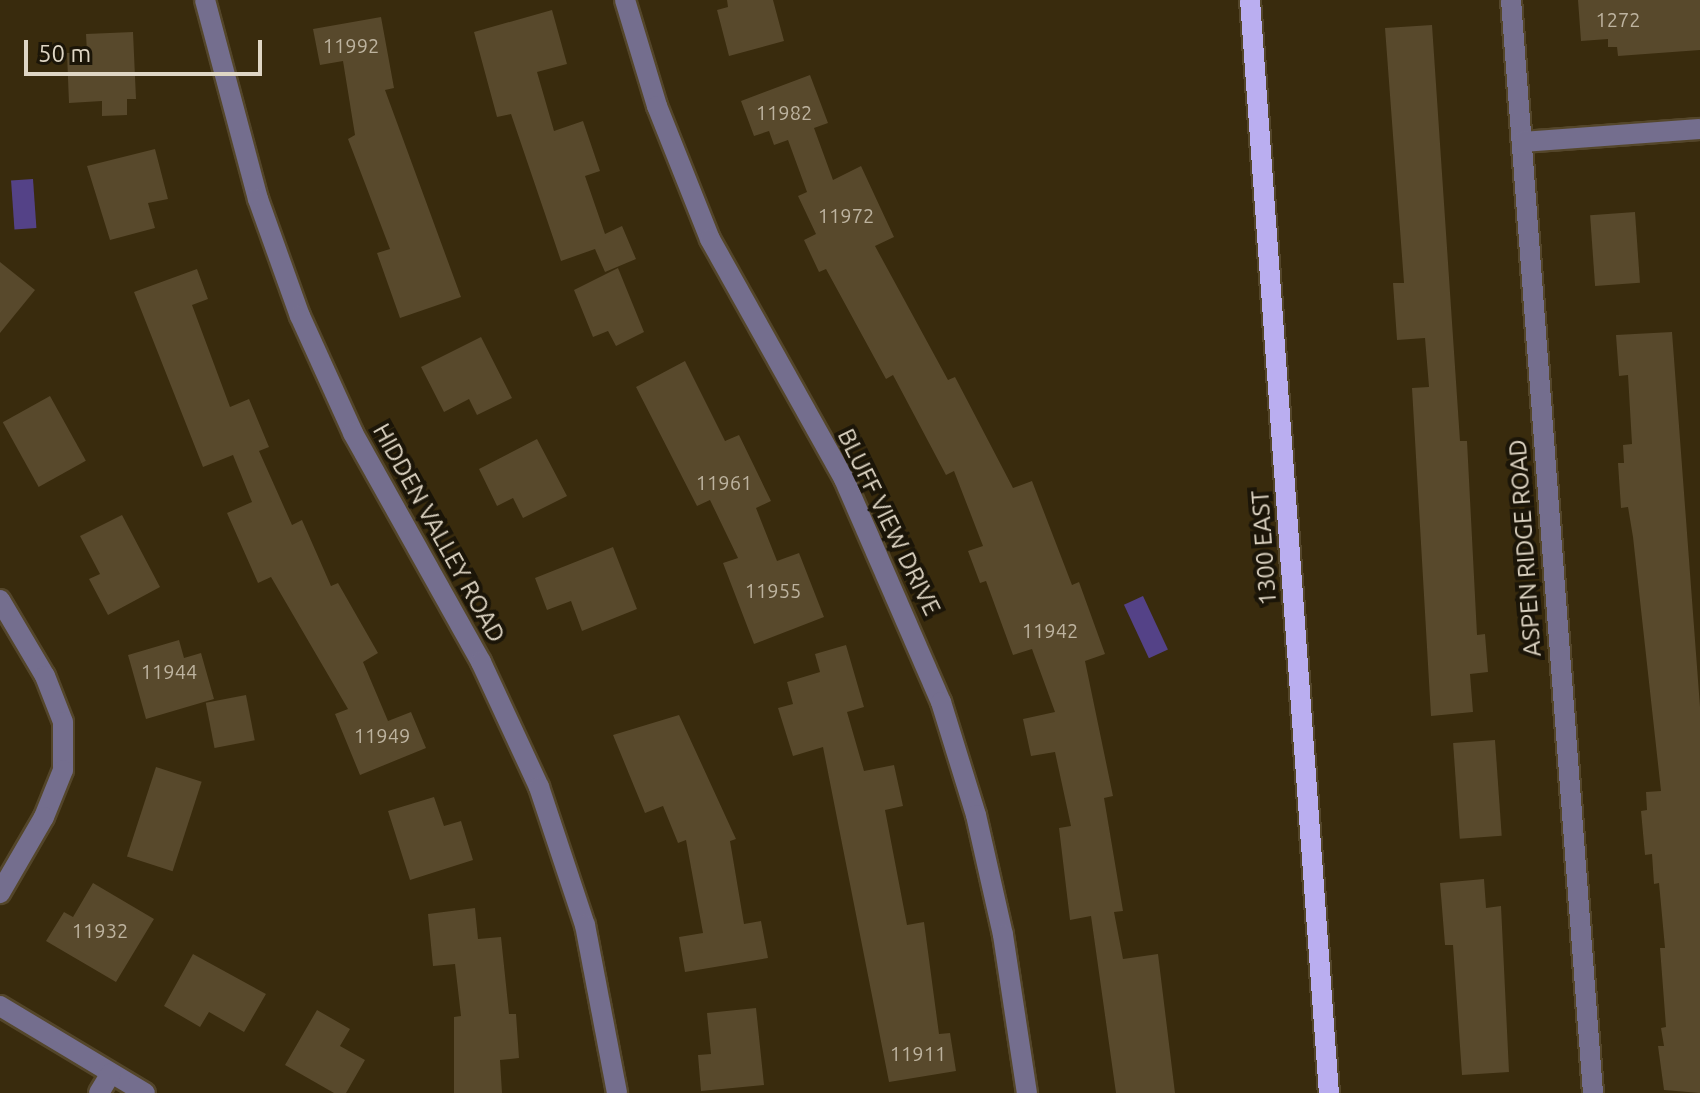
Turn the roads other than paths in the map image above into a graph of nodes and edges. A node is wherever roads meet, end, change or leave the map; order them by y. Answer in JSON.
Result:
{"nodes":[{"id":1,"x":205,"y":0,"type":"edge"},
{"id":2,"x":625,"y":0,"type":"edge"},
{"id":3,"x":1250,"y":0,"type":"edge"},
{"id":4,"x":1511,"y":0,"type":"edge"},
{"id":5,"x":1700,"y":129,"type":"edge"},
{"id":6,"x":1522,"y":142,"type":"junction"},
{"id":7,"x":0,"y":600,"type":"edge"},
{"id":8,"x":0,"y":893,"type":"edge"},
{"id":9,"x":0,"y":1006,"type":"edge"},
{"id":10,"x":111,"y":1073,"type":"junction"},
{"id":11,"x":99,"y":1093,"type":"edge"},
{"id":12,"x":145,"y":1093,"type":"edge"},
{"id":13,"x":617,"y":1093,"type":"edge"},
{"id":14,"x":1027,"y":1093,"type":"edge"},
{"id":15,"x":1329,"y":1093,"type":"edge"},
{"id":16,"x":1593,"y":1093,"type":"edge"}],
"edges":[{"from":1,"to":13,"type":"street","name":"HIDDEN VALLEY ROAD"},
{"from":2,"to":14,"type":"street","name":"BLUFF VIEW DRIVE"},
{"from":3,"to":15,"type":"main road","name":"1300 EAST"},
{"from":4,"to":6,"type":"street","name":"ASPEN RIDGE ROAD"},
{"from":5,"to":6,"type":"street"},
{"from":6,"to":16,"type":"street","name":"ASPEN RIDGE ROAD"},
{"from":7,"to":8,"type":"street"},
{"from":9,"to":10,"type":"street"},
{"from":10,"to":11,"type":"street"},
{"from":10,"to":12,"type":"street"}]}
